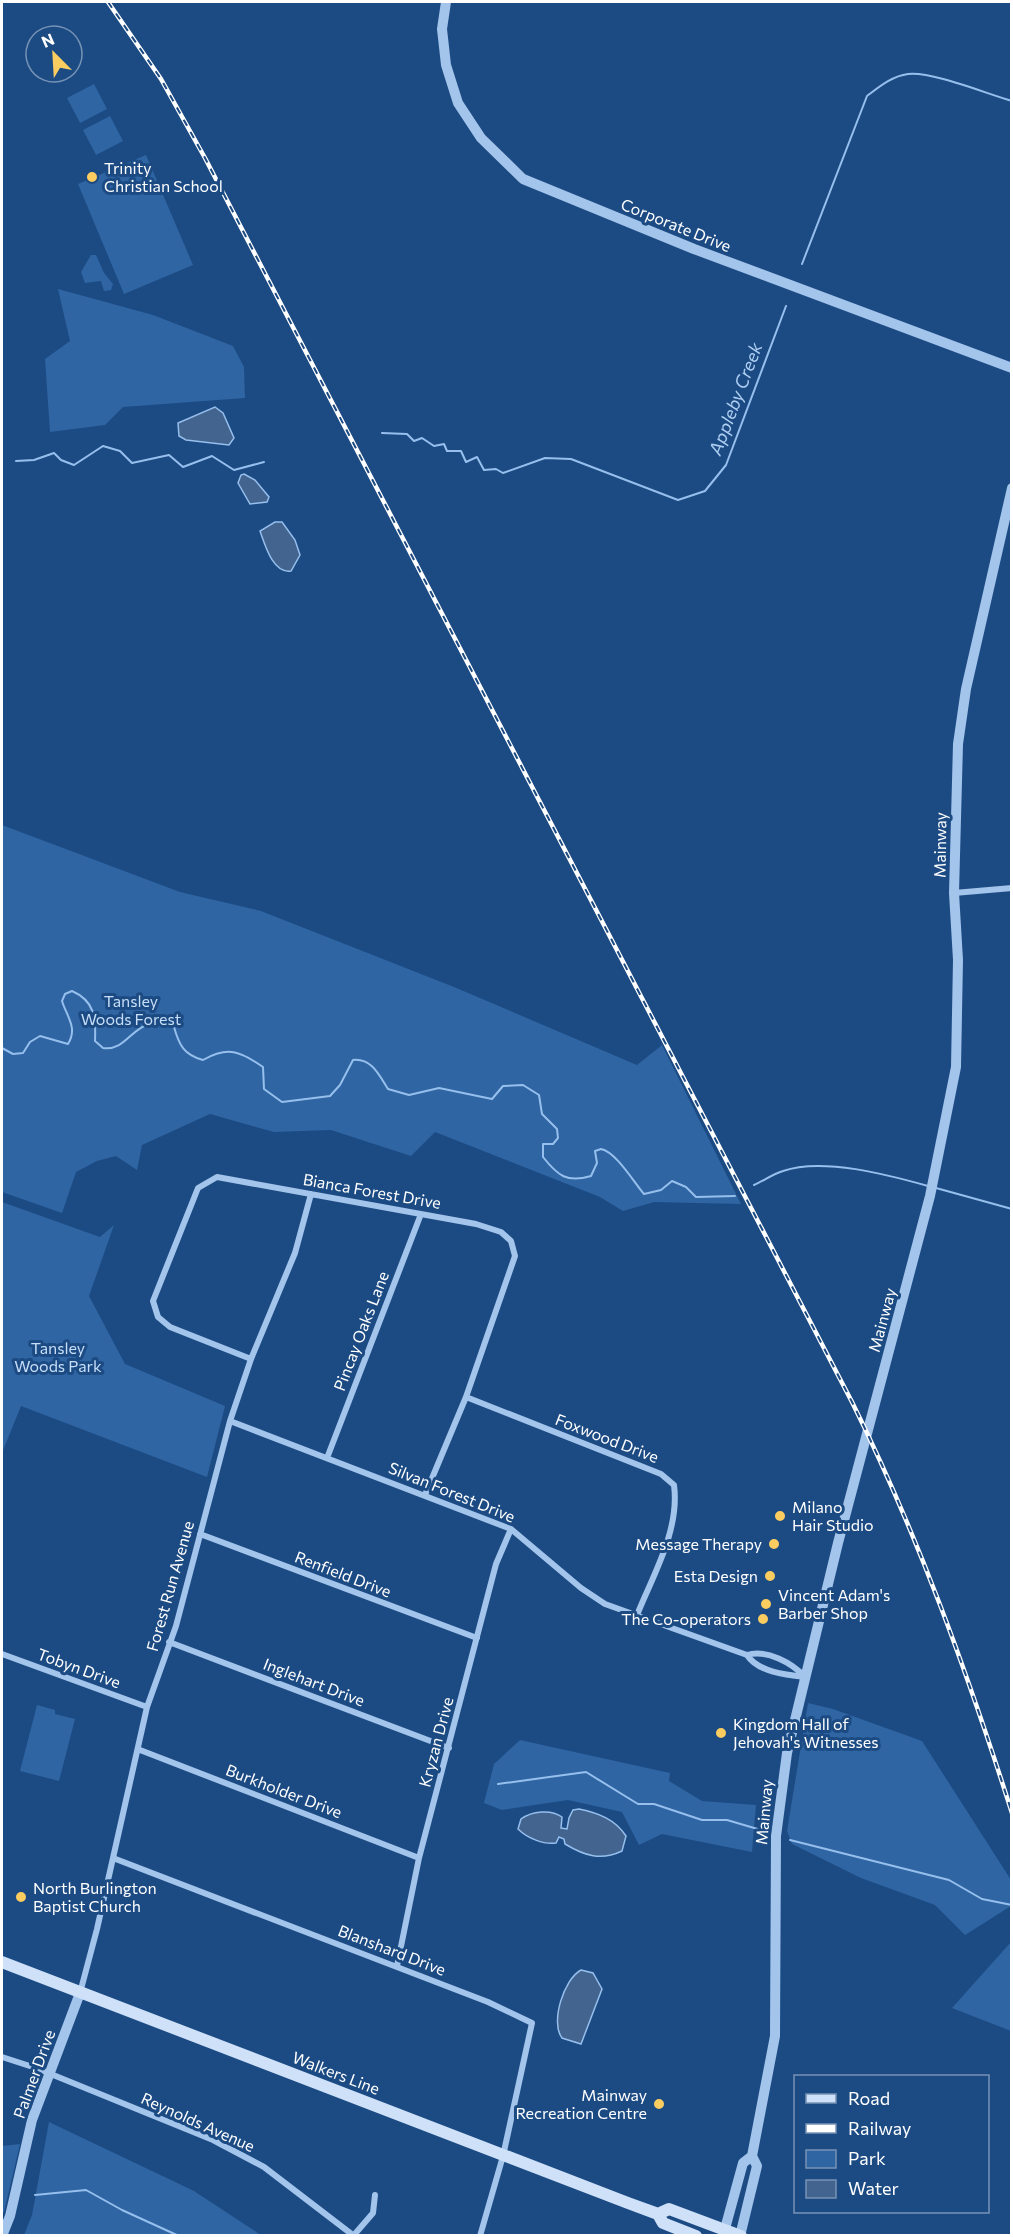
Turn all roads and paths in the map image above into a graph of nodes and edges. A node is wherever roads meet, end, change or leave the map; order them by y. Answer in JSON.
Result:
{"nodes":[{"id":1,"x":446,"y":2,"type":"edge"},
{"id":2,"x":1011,"y":368,"type":"edge"},
{"id":3,"x":1011,"y":488,"type":"edge"},
{"id":4,"x":1011,"y":888,"type":"edge"},
{"id":5,"x":954,"y":893,"type":"junction"},
{"id":6,"x":311,"y":1194,"type":"junction"},
{"id":7,"x":421,"y":1215,"type":"junction"},
{"id":8,"x":251,"y":1359,"type":"junction"},
{"id":9,"x":466,"y":1397,"type":"junction"},
{"id":10,"x":230,"y":1421,"type":"junction"},
{"id":11,"x":327,"y":1458,"type":"junction"},
{"id":12,"x":425,"y":1495,"type":"junction"},
{"id":13,"x":511,"y":1529,"type":"junction"},
{"id":14,"x":200,"y":1534,"type":"junction"},
{"id":15,"x":637,"y":1615,"type":"junction"},
{"id":16,"x":477,"y":1638,"type":"junction"},
{"id":17,"x":169,"y":1642,"type":"junction"},
{"id":18,"x":2,"y":1654,"type":"edge"},
{"id":19,"x":747,"y":1655,"type":"junction"},
{"id":20,"x":806,"y":1677,"type":"junction"},
{"id":21,"x":147,"y":1707,"type":"junction"},
{"id":22,"x":449,"y":1748,"type":"junction"},
{"id":23,"x":140,"y":1750,"type":"junction"},
{"id":24,"x":113,"y":1858,"type":"junction"},
{"id":25,"x":419,"y":1858,"type":"junction"},
{"id":26,"x":2,"y":1962,"type":"edge"},
{"id":27,"x":397,"y":1966,"type":"junction"},
{"id":28,"x":80,"y":1993,"type":"junction"},
{"id":29,"x":2,"y":2057,"type":"edge"},
{"id":30,"x":49,"y":2073,"type":"junction"},
{"id":31,"x":503,"y":2156,"type":"junction"},
{"id":32,"x":752,"y":2156,"type":"junction"},
{"id":33,"x":375,"y":2194,"type":"dead end"},
{"id":34,"x":658,"y":2214,"type":"junction"},
{"id":35,"x":724,"y":2233,"type":"edge"},
{"id":36,"x":2,"y":2235,"type":"edge"},
{"id":37,"x":354,"y":2235,"type":"edge"},
{"id":38,"x":480,"y":2235,"type":"edge"},
{"id":39,"x":696,"y":2235,"type":"edge"},
{"id":40,"x":741,"y":2235,"type":"edge"}],
"edges":[{"from":1,"to":2,"type":"street","name":"Corporate Drive"},
{"from":3,"to":5,"type":"street","name":"Mainway"},
{"from":4,"to":5,"type":"street"},
{"from":5,"to":20,"type":"street","name":"Mainway"},
{"from":6,"to":7,"type":"street","name":"Bianca Forest Drive"},
{"from":6,"to":8,"type":"street","name":"Forest Run Avenue"},
{"from":6,"to":8,"type":"street","name":"Bianca Forest Drive"},
{"from":7,"to":9,"type":"street","name":"Bianca Forest Drive"},
{"from":7,"to":11,"type":"street","name":"Pincay Oaks Lane"},
{"from":8,"to":10,"type":"street","name":"Forest Run Avenue"},
{"from":9,"to":12,"type":"street","name":"Bianca Forest Drive"},
{"from":9,"to":15,"type":"street","name":"Foxwood Drive"},
{"from":10,"to":11,"type":"street","name":"Silvan Forest Drive"},
{"from":10,"to":14,"type":"street","name":"Forest Run Avenue"},
{"from":11,"to":12,"type":"street","name":"Silvan Forest Drive"},
{"from":12,"to":13,"type":"street","name":"Silvan Forest Drive"},
{"from":13,"to":15,"type":"street","name":"Silvan Forest Drive"},
{"from":13,"to":16,"type":"street","name":"Kryzan Drive"},
{"from":14,"to":16,"type":"street","name":"Renfield Drive"},
{"from":14,"to":17,"type":"street","name":"Forest Run Avenue"},
{"from":15,"to":19,"type":"street","name":"Silvan Forest Drive"},
{"from":16,"to":22,"type":"street","name":"Kryzan Drive"},
{"from":17,"to":21,"type":"street","name":"Forest Run Avenue"},
{"from":17,"to":22,"type":"street","name":"Inglehart Drive"},
{"from":18,"to":21,"type":"street","name":"Tobyn Drive"},
{"from":19,"to":20,"type":"street","name":"Silvan Forest Drive"},
{"from":19,"to":20,"type":"street","name":"Silvan Forest Drive"},
{"from":20,"to":32,"type":"street","name":"Mainway"},
{"from":21,"to":23,"type":"street","name":"Forest Run Avenue"},
{"from":22,"to":25,"type":"street","name":"Kryzan Drive"},
{"from":23,"to":24,"type":"street","name":"Forest Run Avenue"},
{"from":23,"to":25,"type":"street","name":"Burkholder Drive"},
{"from":24,"to":27,"type":"street","name":"Blanshard Drive"},
{"from":24,"to":28,"type":"street","name":"Forest Run Avenue"},
{"from":25,"to":27,"type":"street","name":"Kryzan Drive"},
{"from":26,"to":28,"type":"main road","name":"Walkers Line"},
{"from":27,"to":31,"type":"street","name":"Blanshard Drive"},
{"from":28,"to":30,"type":"street","name":"Palmer Drive"},
{"from":28,"to":31,"type":"main road","name":"Walkers Line"},
{"from":29,"to":30,"type":"street","name":"Reynolds Avenue"},
{"from":30,"to":36,"type":"street","name":"Palmer Drive"},
{"from":30,"to":37,"type":"street","name":"Reynolds Avenue"},
{"from":31,"to":34,"type":"main road","name":"Walkers Line"},
{"from":31,"to":38,"type":"street"},
{"from":32,"to":35,"type":"street","name":"Mainway"},
{"from":32,"to":40,"type":"street","name":"Mainway"},
{"from":33,"to":37,"type":"street"},
{"from":34,"to":35,"type":"main road","name":"Walkers Line"},
{"from":34,"to":39,"type":"main road","name":"Walkers Line"},
{"from":35,"to":40,"type":"main road","name":"Walkers Line"}]}
